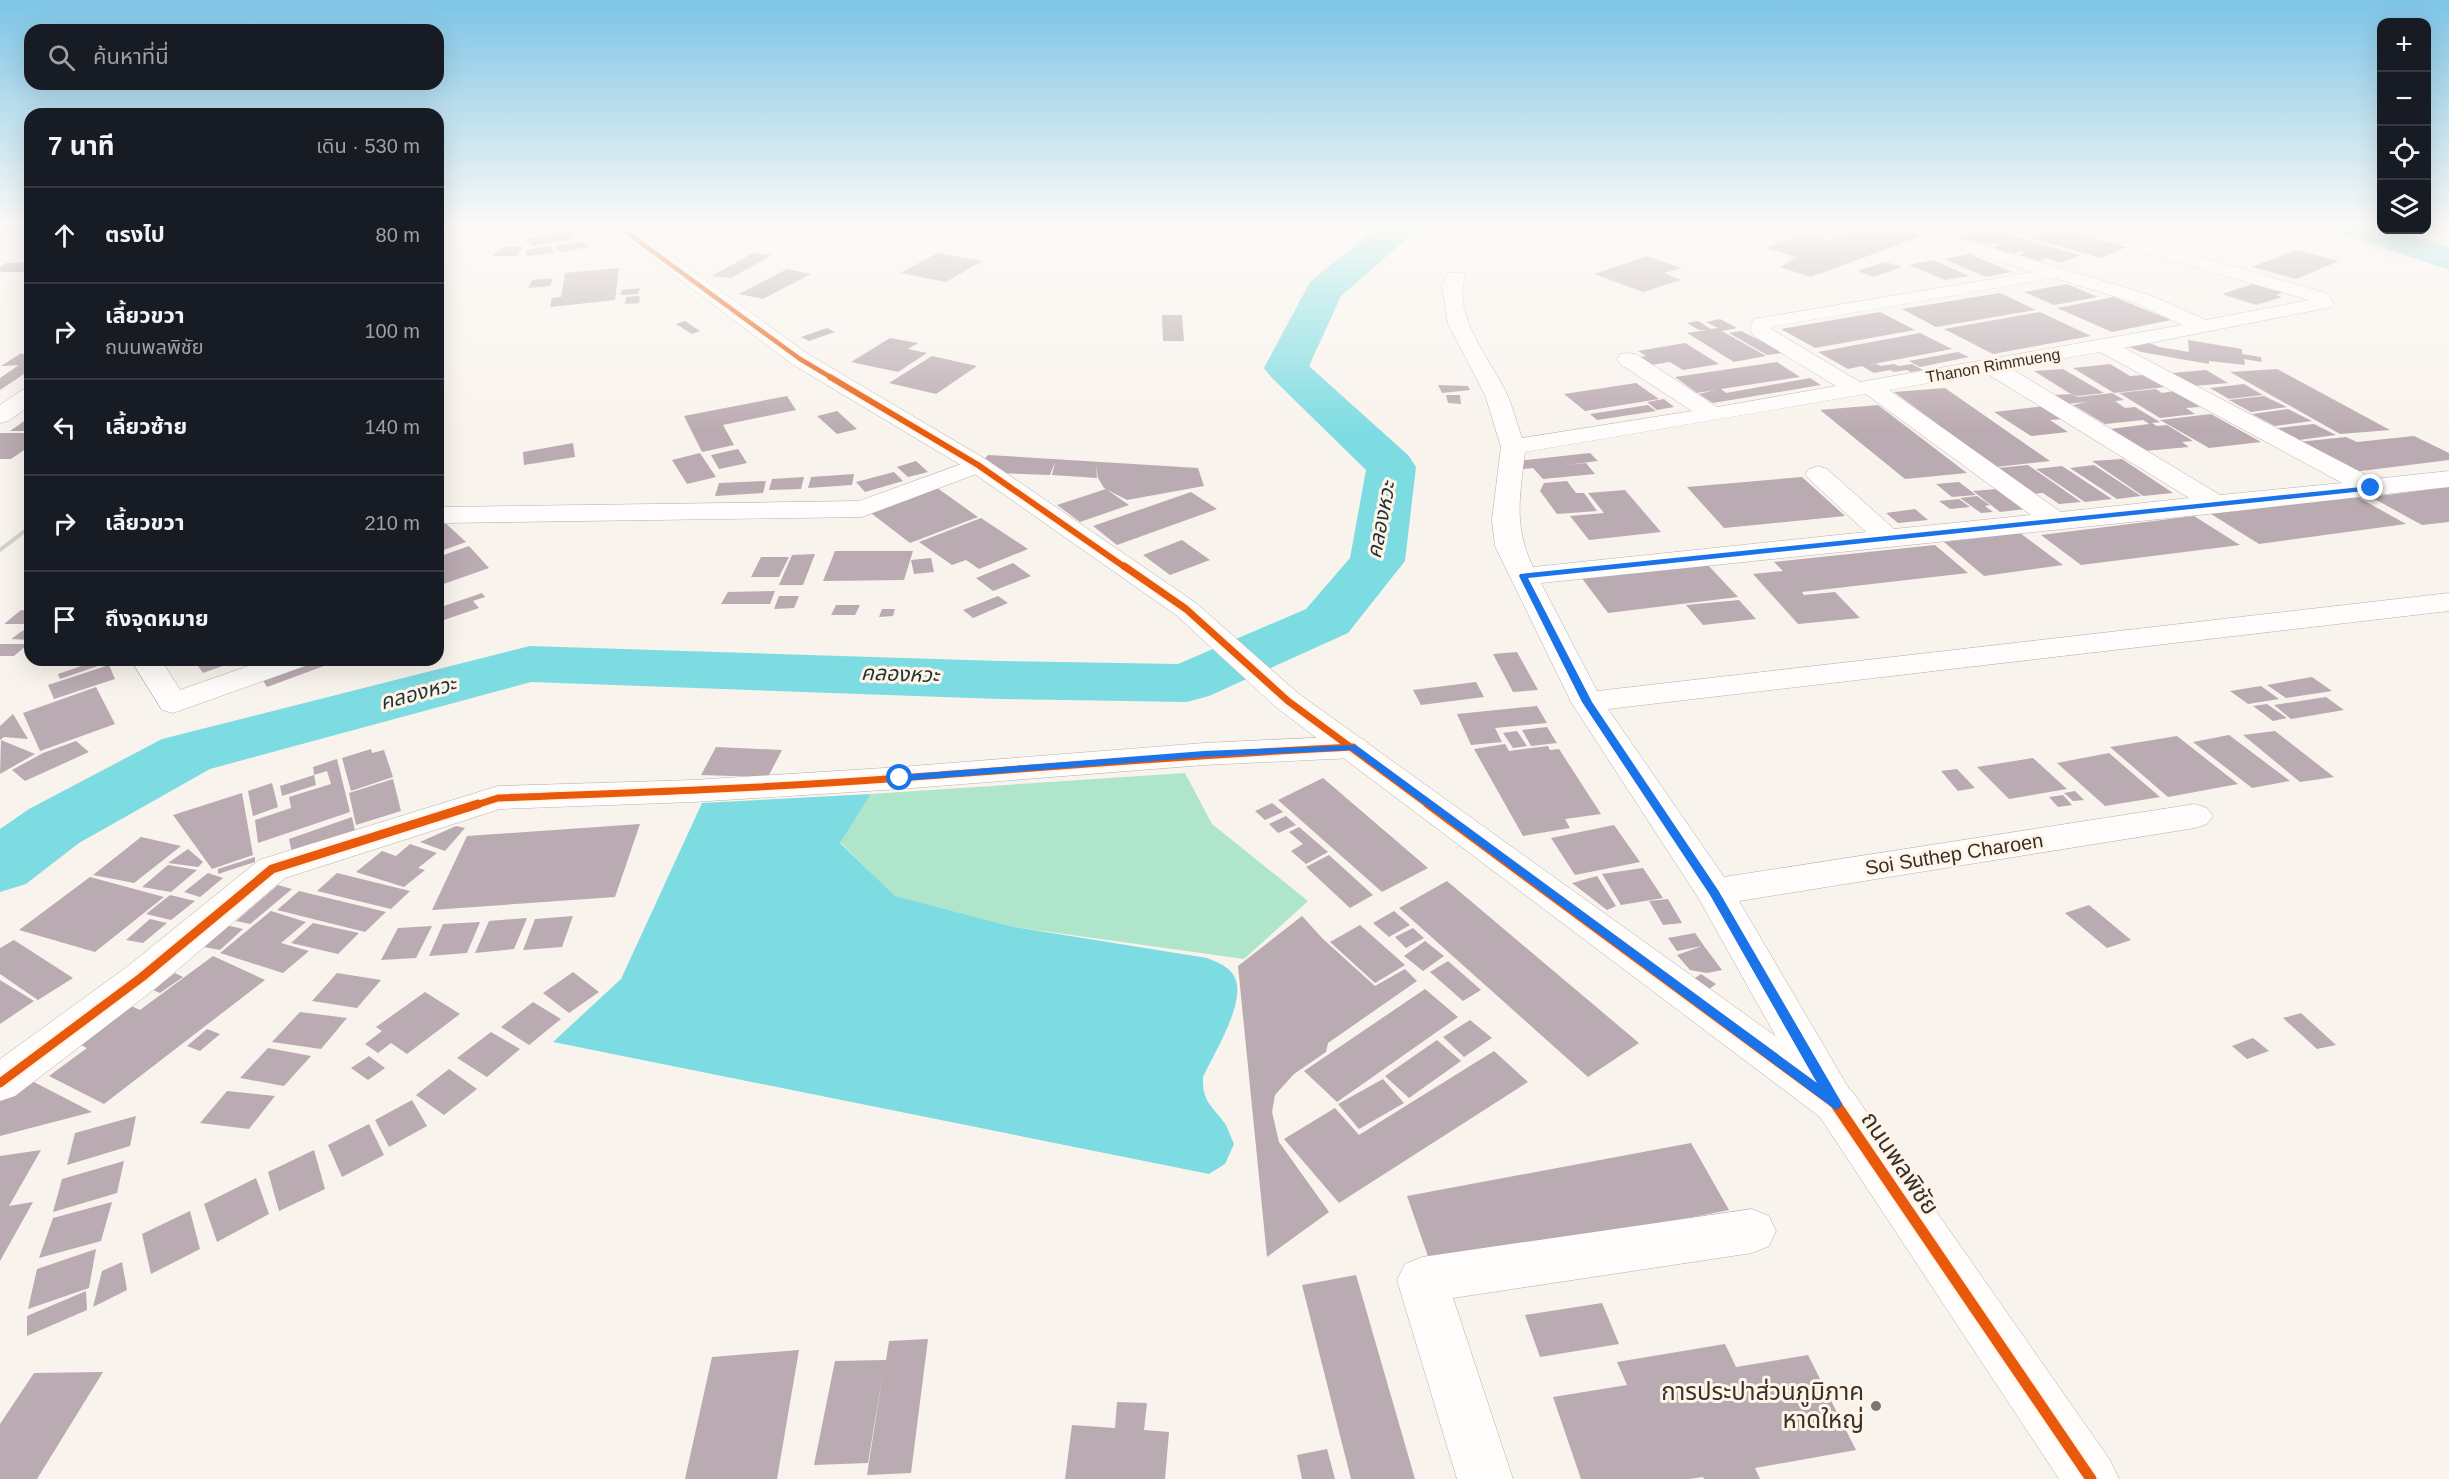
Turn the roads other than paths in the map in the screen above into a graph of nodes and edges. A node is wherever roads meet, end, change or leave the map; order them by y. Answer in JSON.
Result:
{"nodes":[{"id":1,"x":712,"y":295,"type":"edge"},
{"id":2,"x":1453,"y":295,"type":"edge"},
{"id":3,"x":1926,"y":295,"type":"edge"},
{"id":4,"x":2130,"y":295,"type":"edge"},
{"id":5,"x":2313,"y":295,"type":"edge"},
{"id":6,"x":2204,"y":327,"type":"junction"},
{"id":7,"x":2103,"y":345,"type":"junction"},
{"id":8,"x":1628,"y":359,"type":"dead end"},
{"id":9,"x":1991,"y":366,"type":"junction"},
{"id":10,"x":1862,"y":387,"type":"junction"},
{"id":11,"x":24,"y":399,"type":"edge"},
{"id":12,"x":0,"y":416,"type":"edge"},
{"id":13,"x":1713,"y":416,"type":"junction"},
{"id":14,"x":1513,"y":447,"type":"junction"},
{"id":15,"x":978,"y":465,"type":"junction"},
{"id":16,"x":1818,"y":474,"type":"dead end"},
{"id":17,"x":2449,"y":479,"type":"edge"},
{"id":18,"x":2371,"y":488,"type":"junction"},
{"id":19,"x":2218,"y":505,"type":"junction"},
{"id":20,"x":444,"y":515,"type":"edge"},
{"id":21,"x":2055,"y":520,"type":"junction"},
{"id":22,"x":1887,"y":537,"type":"junction"},
{"id":23,"x":1523,"y":576,"type":"junction"},
{"id":24,"x":2449,"y":602,"type":"edge"},
{"id":25,"x":150,"y":666,"type":"edge"},
{"id":26,"x":277,"y":666,"type":"edge"},
{"id":27,"x":1587,"y":702,"type":"junction"},
{"id":28,"x":1353,"y":747,"type":"junction"},
{"id":29,"x":2195,"y":816,"type":"dead end"},
{"id":30,"x":1714,"y":892,"type":"junction"},
{"id":31,"x":0,"y":1083,"type":"edge"},
{"id":32,"x":1836,"y":1104,"type":"junction"},
{"id":33,"x":1752,"y":1231,"type":"dead end"},
{"id":34,"x":1485,"y":1479,"type":"edge"},
{"id":35,"x":2091,"y":1479,"type":"edge"}],
"edges":[{"from":1,"to":15,"type":"street","name":"ถนนพลพิชัย"},
{"from":2,"to":14,"type":"street"},
{"from":3,"to":10,"type":"street"},
{"from":4,"to":6,"type":"street"},
{"from":5,"to":6,"type":"street","name":"Thanon Rimmueng"},
{"from":6,"to":7,"type":"street","name":"Thanon Rimmueng"},
{"from":7,"to":9,"type":"street","name":"Thanon Rimmueng"},
{"from":7,"to":18,"type":"street"},
{"from":8,"to":13,"type":"street"},
{"from":9,"to":10,"type":"street","name":"Thanon Rimmueng"},
{"from":9,"to":19,"type":"street"},
{"from":10,"to":13,"type":"street","name":"Thanon Rimmueng"},
{"from":10,"to":21,"type":"street"},
{"from":11,"to":12,"type":"street"},
{"from":13,"to":14,"type":"street","name":"Thanon Rimmueng"},
{"from":14,"to":23,"type":"street"},
{"from":15,"to":20,"type":"street"},
{"from":15,"to":28,"type":"street","name":"ถนนพลพิชัย"},
{"from":16,"to":22,"type":"street"},
{"from":17,"to":18,"type":"street"},
{"from":18,"to":19,"type":"street"},
{"from":19,"to":21,"type":"street"},
{"from":21,"to":22,"type":"street"},
{"from":22,"to":23,"type":"street"},
{"from":23,"to":27,"type":"street"},
{"from":24,"to":27,"type":"street"},
{"from":25,"to":26,"type":"street"},
{"from":27,"to":30,"type":"street"},
{"from":28,"to":31,"type":"street"},
{"from":28,"to":32,"type":"street","name":"ถนนพลพิชัย"},
{"from":29,"to":30,"type":"street","name":"Soi Suthep Charoen"},
{"from":30,"to":32,"type":"street"},
{"from":32,"to":35,"type":"street","name":"ถนนพลพิชัย"},
{"from":33,"to":34,"type":"street"}]}
